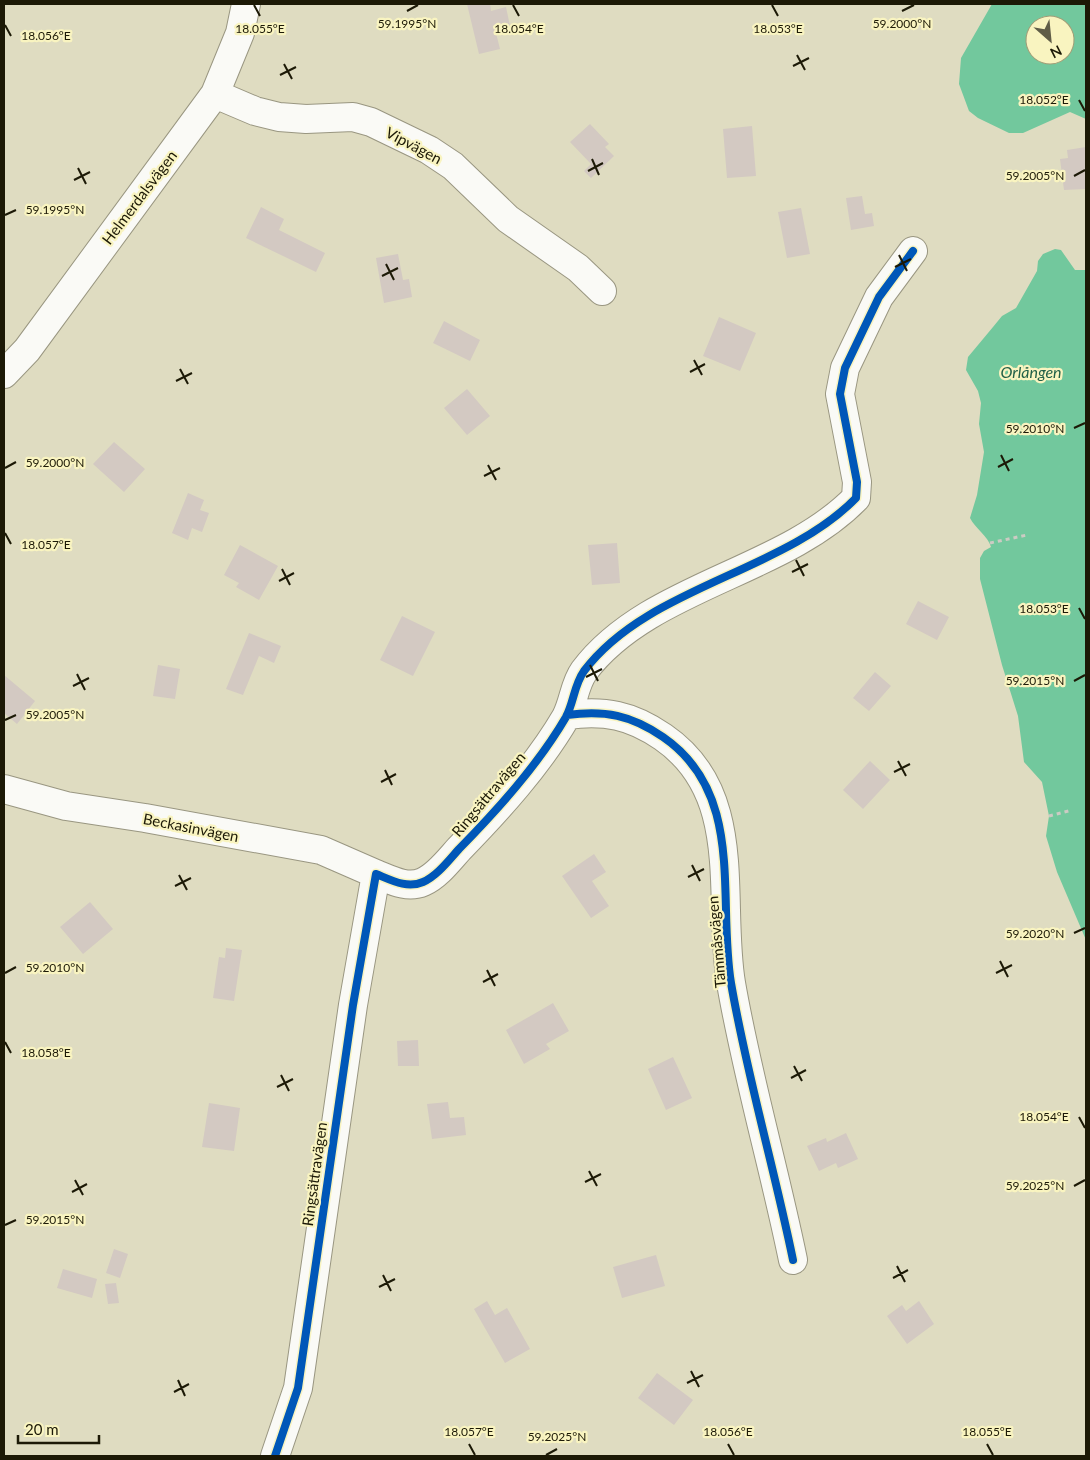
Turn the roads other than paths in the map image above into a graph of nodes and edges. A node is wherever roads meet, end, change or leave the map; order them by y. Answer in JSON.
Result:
{"nodes":[{"id":1,"x":246,"y":4,"type":"edge"},
{"id":2,"x":215,"y":94,"type":"junction"},
{"id":3,"x":912,"y":252,"type":"dead end"},
{"id":4,"x":602,"y":291,"type":"dead end"},
{"id":5,"x":4,"y":374,"type":"edge"},
{"id":6,"x":567,"y":715,"type":"junction"},
{"id":7,"x":4,"y":789,"type":"edge"},
{"id":8,"x":376,"y":874,"type":"junction"},
{"id":9,"x":793,"y":1260,"type":"dead end"},
{"id":10,"x":275,"y":1456,"type":"edge"}],
"edges":[{"from":1,"to":2,"type":"street","name":"Helmerdalsvägen"},
{"from":2,"to":4,"type":"street","name":"Vipvägen"},
{"from":2,"to":5,"type":"street","name":"Helmerdalsvägen"},
{"from":3,"to":6,"type":"street","name":"Ringsättravägen"},
{"from":6,"to":8,"type":"street","name":"Ringsättravägen"},
{"from":6,"to":9,"type":"street","name":"Tämmåsvägen"},
{"from":7,"to":8,"type":"street","name":"Beckasinvägen"},
{"from":8,"to":10,"type":"street","name":"Ringsättravägen"}]}
